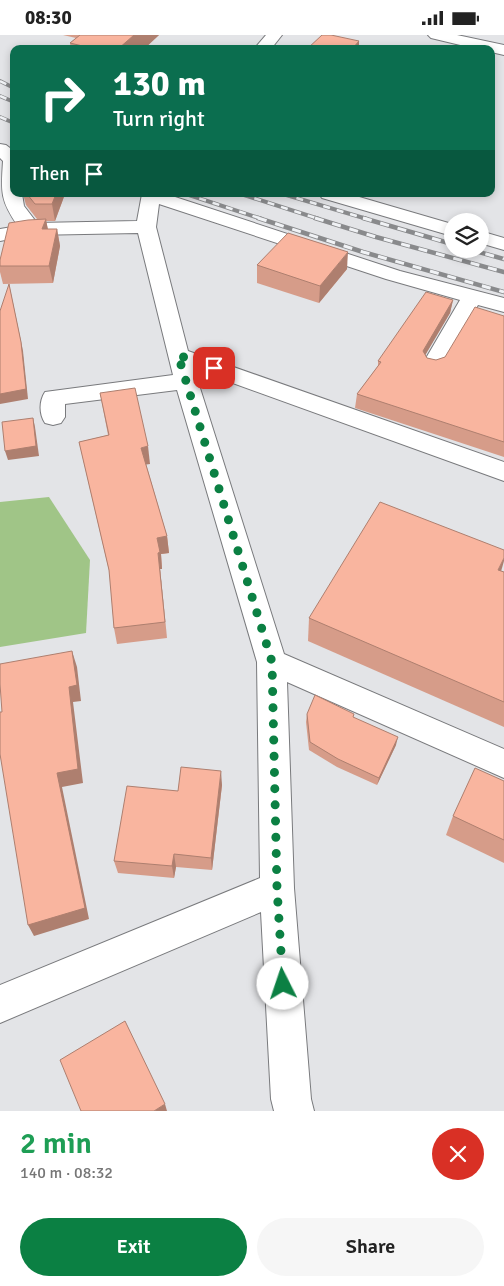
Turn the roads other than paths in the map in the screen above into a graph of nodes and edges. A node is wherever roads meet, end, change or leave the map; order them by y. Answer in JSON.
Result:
{"nodes":[{"id":1,"x":274,"y":35,"type":"edge"},
{"id":2,"x":436,"y":35,"type":"edge"},
{"id":3,"x":265,"y":45,"type":"edge"},
{"id":4,"x":478,"y":45,"type":"edge"},
{"id":5,"x":0,"y":149,"type":"edge"},
{"id":6,"x":10,"y":157,"type":"edge"},
{"id":7,"x":12,"y":197,"type":"edge"},
{"id":8,"x":151,"y":197,"type":"edge"},
{"id":9,"x":160,"y":197,"type":"edge"},
{"id":10,"x":340,"y":197,"type":"edge"},
{"id":11,"x":146,"y":227,"type":"junction"},
{"id":12,"x":444,"y":228,"type":"edge"},
{"id":13,"x":31,"y":229,"type":"junction"},
{"id":14,"x":0,"y":235,"type":"edge"},
{"id":15,"x":489,"y":240,"type":"edge"},
{"id":16,"x":504,"y":244,"type":"edge"},
{"id":17,"x":472,"y":297,"type":"junction"},
{"id":18,"x":504,"y":305,"type":"edge"},
{"id":19,"x":433,"y":365,"type":"edge"},
{"id":20,"x":182,"y":368,"type":"junction"},
{"id":21,"x":52,"y":398,"type":"dead end"},
{"id":22,"x":504,"y":472,"type":"edge"},
{"id":23,"x":272,"y":662,"type":"junction"},
{"id":24,"x":504,"y":764,"type":"edge"},
{"id":25,"x":277,"y":888,"type":"junction"},
{"id":26,"x":0,"y":1004,"type":"edge"},
{"id":27,"x":296,"y":1107,"type":"edge"}],
"edges":[{"from":1,"to":3,"type":"street"},
{"from":2,"to":4,"type":"street"},
{"from":5,"to":6,"type":"street"},
{"from":7,"to":13,"type":"street"},
{"from":8,"to":11,"type":"street"},
{"from":9,"to":17,"type":"street"},
{"from":10,"to":12,"type":"street"},
{"from":11,"to":13,"type":"street"},
{"from":11,"to":20,"type":"street"},
{"from":13,"to":14,"type":"street"},
{"from":15,"to":16,"type":"street"},
{"from":17,"to":18,"type":"street"},
{"from":17,"to":19,"type":"street"},
{"from":20,"to":21,"type":"street"},
{"from":20,"to":22,"type":"street"},
{"from":20,"to":23,"type":"street"},
{"from":23,"to":24,"type":"street"},
{"from":23,"to":25,"type":"street"},
{"from":25,"to":26,"type":"street"},
{"from":25,"to":27,"type":"street"}]}
